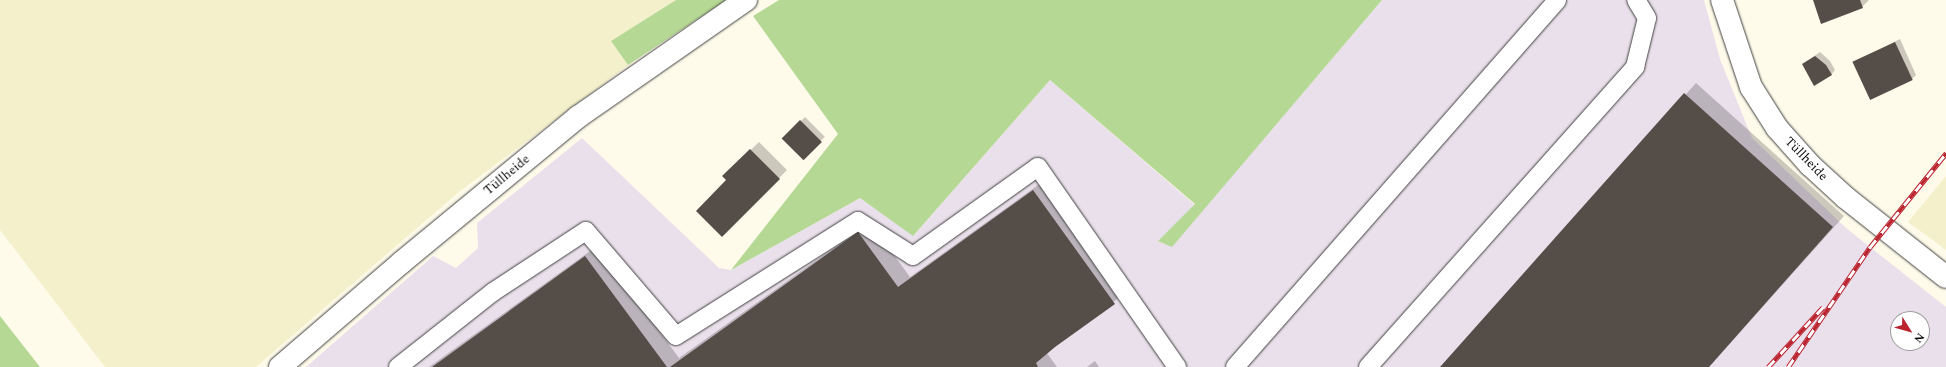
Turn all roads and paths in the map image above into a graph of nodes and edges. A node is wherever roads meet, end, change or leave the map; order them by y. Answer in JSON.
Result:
{"nodes":[{"id":1,"x":746,"y":0,"type":"edge"},
{"id":2,"x":1557,"y":0,"type":"edge"},
{"id":3,"x":1636,"y":0,"type":"edge"},
{"id":4,"x":1722,"y":0,"type":"edge"},
{"id":5,"x":1946,"y":277,"type":"edge"},
{"id":6,"x":280,"y":367,"type":"edge"},
{"id":7,"x":398,"y":367,"type":"edge"},
{"id":8,"x":1177,"y":367,"type":"edge"},
{"id":9,"x":1235,"y":367,"type":"edge"},
{"id":10,"x":1368,"y":367,"type":"edge"}],
"edges":[{"from":1,"to":6,"type":"street","name":"Tüllheide"},
{"from":2,"to":9,"type":"lane"},
{"from":3,"to":10,"type":"lane"},
{"from":4,"to":5,"type":"street","name":"Tüllheide"},
{"from":7,"to":8,"type":"lane"}]}
